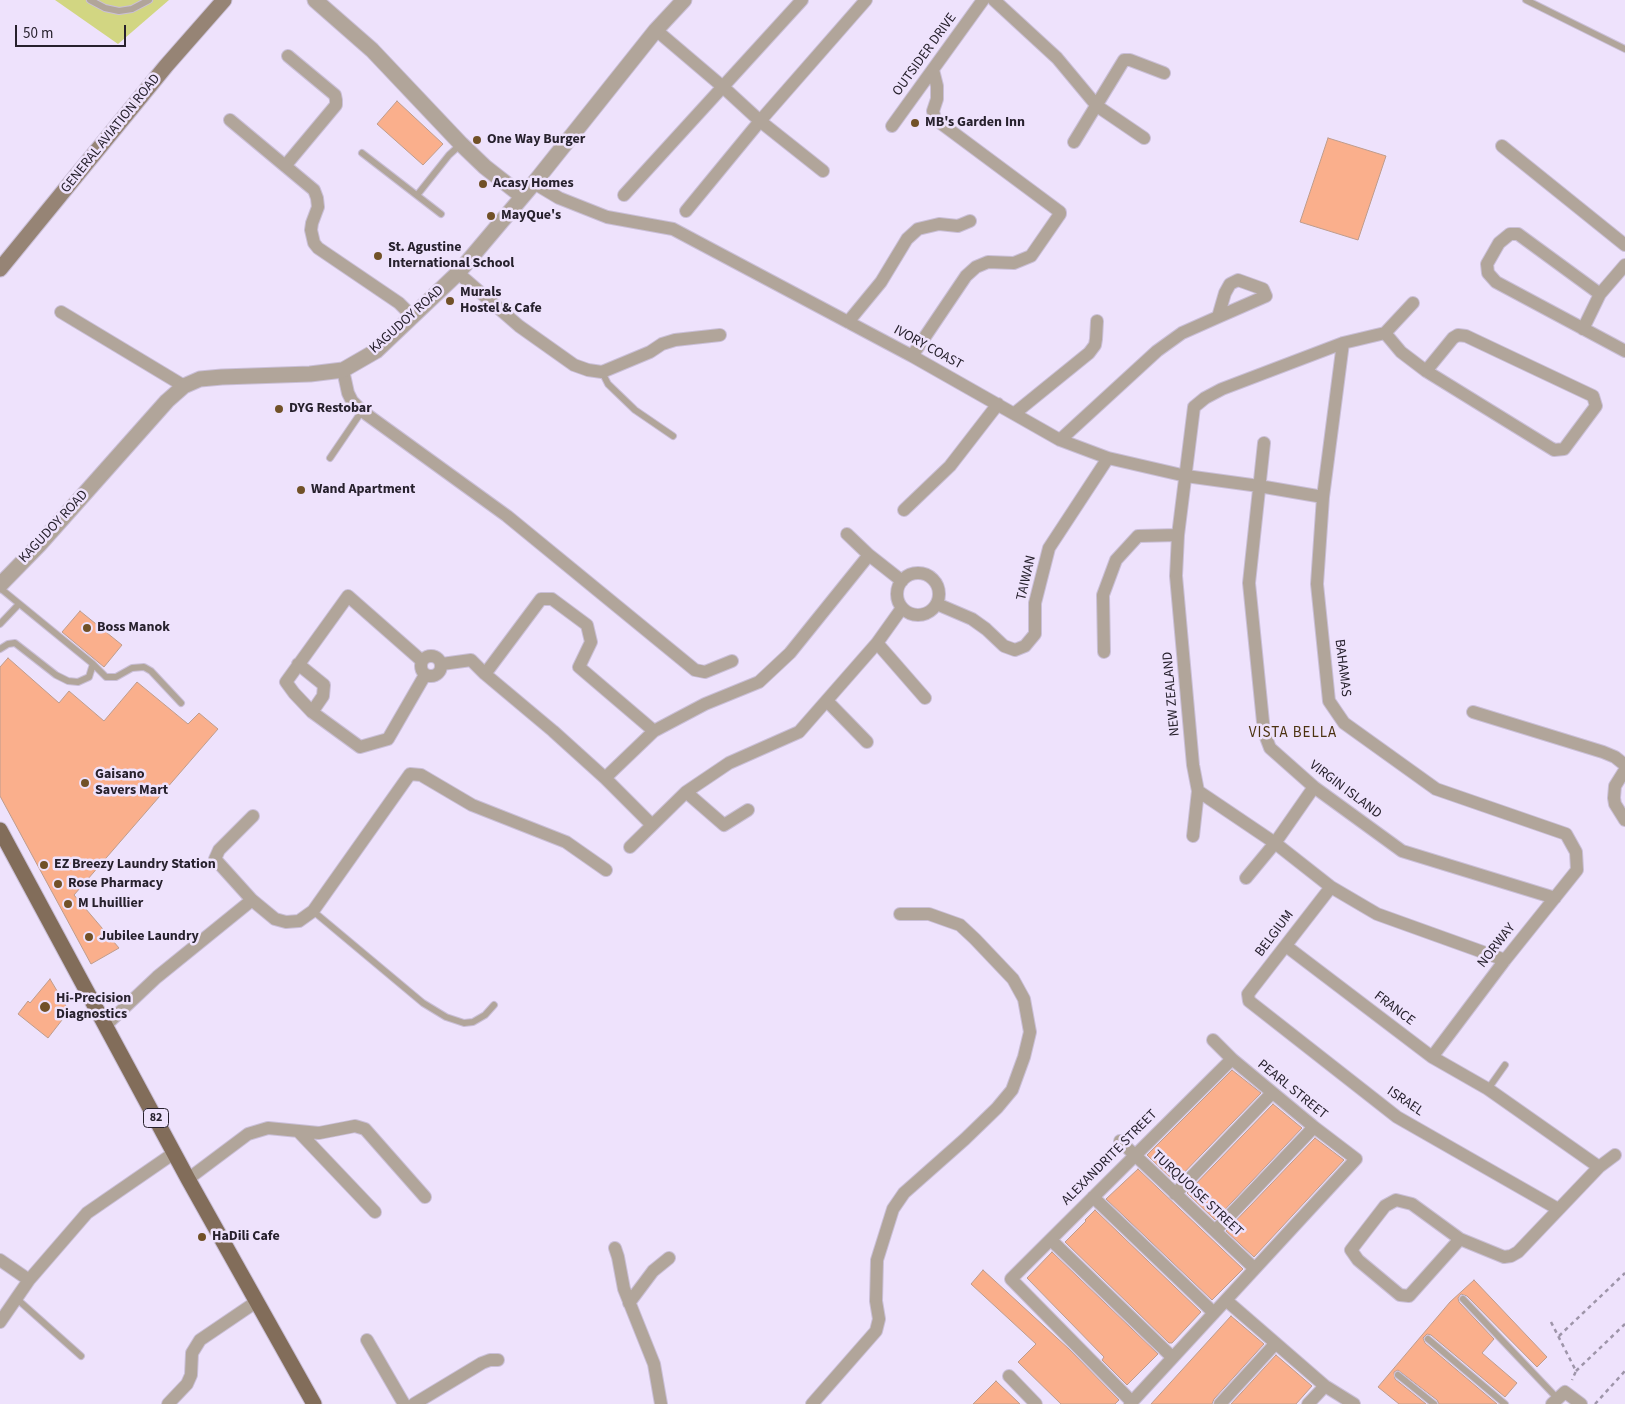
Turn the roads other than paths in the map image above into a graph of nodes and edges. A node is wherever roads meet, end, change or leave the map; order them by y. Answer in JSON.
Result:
{"nodes":[{"id":1,"x":90,"y":0,"type":"edge"},
{"id":2,"x":149,"y":0,"type":"edge"},
{"id":3,"x":224,"y":0,"type":"edge"},
{"id":4,"x":315,"y":0,"type":"edge"},
{"id":5,"x":684,"y":0,"type":"edge"},
{"id":6,"x":802,"y":0,"type":"edge"},
{"id":7,"x":866,"y":0,"type":"edge"},
{"id":8,"x":983,"y":0,"type":"edge"},
{"id":9,"x":994,"y":0,"type":"edge"},
{"id":10,"x":1526,"y":0,"type":"edge"},
{"id":11,"x":656,"y":30,"type":"junction"},
{"id":12,"x":1625,"y":50,"type":"edge"},
{"id":13,"x":288,"y":56,"type":"dead end"},
{"id":14,"x":933,"y":70,"type":"junction"},
{"id":15,"x":1164,"y":73,"type":"dead end"},
{"id":16,"x":723,"y":87,"type":"junction"},
{"id":17,"x":1097,"y":106,"type":"junction"},
{"id":18,"x":230,"y":120,"type":"dead end"},
{"id":19,"x":760,"y":122,"type":"junction"},
{"id":20,"x":892,"y":126,"type":"dead end"},
{"id":21,"x":1144,"y":138,"type":"dead end"},
{"id":22,"x":1074,"y":142,"type":"dead end"},
{"id":23,"x":461,"y":144,"type":"junction"},
{"id":24,"x":1502,"y":146,"type":"dead end"},
{"id":25,"x":362,"y":153,"type":"dead end"},
{"id":26,"x":285,"y":166,"type":"junction"},
{"id":27,"x":823,"y":171,"type":"dead end"},
{"id":28,"x":534,"y":183,"type":"junction"},
{"id":29,"x":418,"y":194,"type":"junction"},
{"id":30,"x":624,"y":195,"type":"dead end"},
{"id":31,"x":522,"y":196,"type":"junction"},
{"id":32,"x":686,"y":211,"type":"dead end"},
{"id":33,"x":441,"y":214,"type":"dead end"},
{"id":34,"x":970,"y":221,"type":"dead end"},
{"id":35,"x":1625,"y":245,"type":"edge"},
{"id":36,"x":1625,"y":265,"type":"edge"},
{"id":37,"x":0,"y":269,"type":"edge"},
{"id":38,"x":458,"y":273,"type":"junction"},
{"id":39,"x":1600,"y":294,"type":"junction"},
{"id":40,"x":1413,"y":303,"type":"dead end"},
{"id":41,"x":61,"y":312,"type":"dead end"},
{"id":42,"x":413,"y":317,"type":"junction"},
{"id":43,"x":1218,"y":317,"type":"dead end"},
{"id":44,"x":1097,"y":321,"type":"dead end"},
{"id":45,"x":848,"y":322,"type":"junction"},
{"id":46,"x":1583,"y":329,"type":"junction"},
{"id":47,"x":1385,"y":333,"type":"junction"},
{"id":48,"x":720,"y":335,"type":"dead end"},
{"id":49,"x":1343,"y":343,"type":"junction"},
{"id":50,"x":1625,"y":351,"type":"edge"},
{"id":51,"x":912,"y":356,"type":"junction"},
{"id":52,"x":343,"y":370,"type":"junction"},
{"id":53,"x":1426,"y":370,"type":"junction"},
{"id":54,"x":602,"y":372,"type":"junction"},
{"id":55,"x":184,"y":386,"type":"junction"},
{"id":56,"x":998,"y":404,"type":"junction"},
{"id":57,"x":362,"y":411,"type":"junction"},
{"id":58,"x":1015,"y":414,"type":"junction"},
{"id":59,"x":673,"y":436,"type":"dead end"},
{"id":60,"x":1060,"y":440,"type":"junction"},
{"id":61,"x":1264,"y":444,"type":"dead end"},
{"id":62,"x":330,"y":458,"type":"dead end"},
{"id":63,"x":1108,"y":458,"type":"junction"},
{"id":64,"x":1186,"y":476,"type":"junction"},
{"id":65,"x":1259,"y":486,"type":"junction"},
{"id":66,"x":1322,"y":497,"type":"junction"},
{"id":67,"x":904,"y":510,"type":"dead end"},
{"id":68,"x":847,"y":534,"type":"dead end"},
{"id":69,"x":1178,"y":535,"type":"junction"},
{"id":70,"x":869,"y":555,"type":"junction"},
{"id":71,"x":902,"y":581,"type":"junction"},
{"id":72,"x":0,"y":586,"type":"edge"},
{"id":73,"x":19,"y":604,"type":"junction"},
{"id":74,"x":937,"y":604,"type":"junction"},
{"id":75,"x":902,"y":608,"type":"junction"},
{"id":76,"x":0,"y":624,"type":"edge"},
{"id":77,"x":877,"y":643,"type":"junction"},
{"id":78,"x":0,"y":648,"type":"edge"},
{"id":79,"x":1104,"y":652,"type":"dead end"},
{"id":80,"x":422,"y":661,"type":"junction"},
{"id":81,"x":732,"y":661,"type":"dead end"},
{"id":82,"x":93,"y":664,"type":"junction"},
{"id":83,"x":298,"y":664,"type":"junction"},
{"id":84,"x":442,"y":664,"type":"junction"},
{"id":85,"x":485,"y":674,"type":"junction"},
{"id":86,"x":425,"y":676,"type":"junction"},
{"id":87,"x":925,"y":698,"type":"dead end"},
{"id":88,"x":827,"y":700,"type":"junction"},
{"id":89,"x":181,"y":703,"type":"dead end"},
{"id":90,"x":312,"y":712,"type":"junction"},
{"id":91,"x":1473,"y":712,"type":"dead end"},
{"id":92,"x":654,"y":731,"type":"junction"},
{"id":93,"x":867,"y":742,"type":"dead end"},
{"id":94,"x":1625,"y":765,"type":"edge"},
{"id":95,"x":1625,"y":770,"type":"edge"},
{"id":96,"x":605,"y":778,"type":"junction"},
{"id":97,"x":1314,"y":787,"type":"junction"},
{"id":98,"x":1198,"y":791,"type":"junction"},
{"id":99,"x":686,"y":792,"type":"junction"},
{"id":100,"x":748,"y":810,"type":"dead end"},
{"id":101,"x":254,"y":816,"type":"dead end"},
{"id":102,"x":1625,"y":820,"type":"edge"},
{"id":103,"x":652,"y":824,"type":"junction"},
{"id":104,"x":1193,"y":836,"type":"dead end"},
{"id":105,"x":2,"y":841,"type":"edge"},
{"id":106,"x":1275,"y":843,"type":"junction"},
{"id":107,"x":630,"y":846,"type":"dead end"},
{"id":108,"x":1576,"y":852,"type":"joint"},
{"id":109,"x":606,"y":870,"type":"dead end"},
{"id":110,"x":1246,"y":878,"type":"dead end"},
{"id":111,"x":1331,"y":887,"type":"junction"},
{"id":112,"x":1555,"y":898,"type":"junction"},
{"id":113,"x":252,"y":900,"type":"junction"},
{"id":114,"x":312,"y":911,"type":"junction"},
{"id":115,"x":900,"y":914,"type":"dead end"},
{"id":116,"x":1286,"y":946,"type":"junction"},
{"id":117,"x":1504,"y":960,"type":"junction"},
{"id":118,"x":1249,"y":1002,"type":"joint"},
{"id":119,"x":494,"y":1005,"type":"dead end"},
{"id":120,"x":106,"y":1026,"type":"junction"},
{"id":121,"x":1213,"y":1040,"type":"dead end"},
{"id":122,"x":1432,"y":1057,"type":"junction"},
{"id":123,"x":1232,"y":1059,"type":"junction"},
{"id":124,"x":1505,"y":1065,"type":"dead end"},
{"id":125,"x":1488,"y":1089,"type":"junction"},
{"id":126,"x":1272,"y":1093,"type":"junction"},
{"id":127,"x":1314,"y":1127,"type":"junction"},
{"id":128,"x":298,"y":1131,"type":"junction"},
{"id":129,"x":1120,"y":1141,"type":"dead end"},
{"id":130,"x":174,"y":1153,"type":"junction"},
{"id":131,"x":1134,"y":1155,"type":"junction"},
{"id":132,"x":1615,"y":1155,"type":"dead end"},
{"id":133,"x":1599,"y":1167,"type":"junction"},
{"id":134,"x":188,"y":1179,"type":"junction"},
{"id":135,"x":1176,"y":1194,"type":"junction"},
{"id":136,"x":425,"y":1197,"type":"dead end"},
{"id":137,"x":1093,"y":1197,"type":"junction"},
{"id":138,"x":1558,"y":1208,"type":"junction"},
{"id":139,"x":375,"y":1212,"type":"dead end"},
{"id":140,"x":1215,"y":1231,"type":"junction"},
{"id":141,"x":1460,"y":1239,"type":"junction"},
{"id":142,"x":1051,"y":1240,"type":"junction"},
{"id":143,"x":615,"y":1248,"type":"dead end"},
{"id":144,"x":669,"y":1258,"type":"dead end"},
{"id":145,"x":0,"y":1260,"type":"edge"},
{"id":146,"x":1254,"y":1268,"type":"junction"},
{"id":147,"x":29,"y":1280,"type":"junction"},
{"id":148,"x":17,"y":1299,"type":"junction"},
{"id":149,"x":1463,"y":1299,"type":"dead end"},
{"id":150,"x":1227,"y":1301,"type":"junction"},
{"id":151,"x":256,"y":1302,"type":"junction"},
{"id":152,"x":629,"y":1303,"type":"junction"},
{"id":153,"x":1214,"y":1313,"type":"junction"},
{"id":154,"x":0,"y":1322,"type":"edge"},
{"id":155,"x":367,"y":1340,"type":"dead end"},
{"id":156,"x":1428,"y":1340,"type":"dead end"},
{"id":157,"x":1275,"y":1344,"type":"junction"},
{"id":158,"x":81,"y":1356,"type":"dead end"},
{"id":159,"x":1172,"y":1357,"type":"junction"},
{"id":160,"x":498,"y":1360,"type":"dead end"},
{"id":161,"x":1398,"y":1375,"type":"dead end"},
{"id":162,"x":1009,"y":1376,"type":"dead end"},
{"id":163,"x":1325,"y":1386,"type":"junction"},
{"id":164,"x":1558,"y":1398,"type":"edge"},
{"id":165,"x":1131,"y":1403,"type":"edge"},
{"id":166,"x":168,"y":1404,"type":"edge"},
{"id":167,"x":314,"y":1404,"type":"edge"},
{"id":168,"x":404,"y":1404,"type":"edge"},
{"id":169,"x":414,"y":1404,"type":"edge"},
{"id":170,"x":661,"y":1404,"type":"edge"},
{"id":171,"x":812,"y":1404,"type":"edge"},
{"id":172,"x":1036,"y":1404,"type":"edge"},
{"id":173,"x":1220,"y":1404,"type":"edge"},
{"id":174,"x":1308,"y":1404,"type":"edge"},
{"id":175,"x":1354,"y":1404,"type":"edge"},
{"id":176,"x":1434,"y":1404,"type":"edge"},
{"id":177,"x":1505,"y":1404,"type":"edge"},
{"id":178,"x":1581,"y":1404,"type":"edge"}],
"edges":[{"from":1,"to":2,"type":"lane"},
{"from":3,"to":37,"type":"main road","name":"GENERAL AVIATION ROAD"},
{"from":4,"to":23,"type":"street"},
{"from":5,"to":11,"type":"street","name":"KAGUDOY ROAD"},
{"from":6,"to":16,"type":"street"},
{"from":7,"to":19,"type":"street"},
{"from":8,"to":14,"type":"street","name":"OUTSIDER DRIVE"},
{"from":9,"to":17,"type":"street"},
{"from":10,"to":12,"type":"lane"},
{"from":11,"to":16,"type":"street"},
{"from":11,"to":28,"type":"street","name":"KAGUDOY ROAD"},
{"from":13,"to":26,"type":"street"},
{"from":14,"to":20,"type":"street","name":"OUTSIDER DRIVE"},
{"from":14,"to":51,"type":"street"},
{"from":15,"to":17,"type":"street"},
{"from":16,"to":19,"type":"street"},
{"from":16,"to":30,"type":"street"},
{"from":17,"to":21,"type":"street"},
{"from":17,"to":22,"type":"street"},
{"from":18,"to":26,"type":"street"},
{"from":19,"to":27,"type":"street"},
{"from":19,"to":32,"type":"street"},
{"from":23,"to":29,"type":"lane"},
{"from":23,"to":31,"type":"street"},
{"from":24,"to":35,"type":"street"},
{"from":25,"to":29,"type":"lane"},
{"from":26,"to":42,"type":"street"},
{"from":28,"to":31,"type":"street","name":"KAGUDOY ROAD"},
{"from":28,"to":45,"type":"street","name":"IVORY COAST"},
{"from":29,"to":33,"type":"lane"},
{"from":31,"to":38,"type":"street","name":"KAGUDOY ROAD"},
{"from":34,"to":45,"type":"street"},
{"from":36,"to":39,"type":"street"},
{"from":38,"to":42,"type":"street","name":"KAGUDOY ROAD"},
{"from":38,"to":54,"type":"street"},
{"from":39,"to":46,"type":"street"},
{"from":39,"to":46,"type":"street"},
{"from":40,"to":47,"type":"street"},
{"from":41,"to":55,"type":"street"},
{"from":42,"to":52,"type":"street","name":"KAGUDOY ROAD"},
{"from":43,"to":60,"type":"street"},
{"from":44,"to":58,"type":"street"},
{"from":45,"to":51,"type":"street","name":"IVORY COAST"},
{"from":46,"to":50,"type":"street"},
{"from":47,"to":49,"type":"street"},
{"from":47,"to":53,"type":"street"},
{"from":48,"to":54,"type":"street"},
{"from":49,"to":64,"type":"street","name":"NEW ZEALAND"},
{"from":49,"to":66,"type":"street","name":"BAHAMAS"},
{"from":51,"to":56,"type":"street","name":"IVORY COAST"},
{"from":52,"to":55,"type":"street","name":"KAGUDOY ROAD"},
{"from":52,"to":57,"type":"street"},
{"from":53,"to":53,"type":"street"},
{"from":54,"to":59,"type":"lane"},
{"from":55,"to":72,"type":"street","name":"KAGUDOY ROAD"},
{"from":56,"to":58,"type":"street","name":"IVORY COAST"},
{"from":56,"to":67,"type":"street"},
{"from":57,"to":62,"type":"lane"},
{"from":57,"to":81,"type":"street"},
{"from":58,"to":60,"type":"street","name":"IVORY COAST"},
{"from":60,"to":63,"type":"street","name":"IVORY COAST"},
{"from":61,"to":65,"type":"street","name":"VIRGIN ISLAND"},
{"from":63,"to":64,"type":"street","name":"IVORY COAST"},
{"from":63,"to":74,"type":"street","name":"TAIWAN"},
{"from":64,"to":65,"type":"street","name":"IVORY COAST"},
{"from":64,"to":69,"type":"street","name":"NEW ZEALAND"},
{"from":65,"to":66,"type":"street","name":"IVORY COAST"},
{"from":65,"to":97,"type":"street","name":"VIRGIN ISLAND"},
{"from":66,"to":108,"type":"street","name":"BAHAMAS"},
{"from":68,"to":70,"type":"street"},
{"from":69,"to":79,"type":"street"},
{"from":69,"to":98,"type":"street","name":"NEW ZEALAND"},
{"from":70,"to":71,"type":"street"},
{"from":70,"to":92,"type":"street"},
{"from":71,"to":74,"type":"street"},
{"from":71,"to":75,"type":"street"},
{"from":72,"to":73,"type":"lane"},
{"from":73,"to":76,"type":"lane"},
{"from":73,"to":82,"type":"lane"},
{"from":74,"to":75,"type":"street"},
{"from":75,"to":77,"type":"street"},
{"from":77,"to":87,"type":"street"},
{"from":77,"to":88,"type":"street"},
{"from":78,"to":82,"type":"lane"},
{"from":80,"to":83,"type":"street"},
{"from":80,"to":84,"type":"street"},
{"from":80,"to":86,"type":"street"},
{"from":82,"to":89,"type":"lane"},
{"from":83,"to":90,"type":"street"},
{"from":83,"to":90,"type":"street"},
{"from":84,"to":85,"type":"street"},
{"from":84,"to":86,"type":"street"},
{"from":85,"to":92,"type":"street"},
{"from":85,"to":96,"type":"street"},
{"from":86,"to":90,"type":"street"},
{"from":88,"to":93,"type":"street"},
{"from":88,"to":99,"type":"street"},
{"from":91,"to":94,"type":"street"},
{"from":92,"to":96,"type":"street"},
{"from":95,"to":102,"type":"street"},
{"from":96,"to":103,"type":"street"},
{"from":97,"to":106,"type":"street"},
{"from":97,"to":112,"type":"street","name":"VIRGIN ISLAND"},
{"from":98,"to":104,"type":"street","name":"NEW ZEALAND"},
{"from":98,"to":106,"type":"street"},
{"from":99,"to":100,"type":"street"},
{"from":99,"to":103,"type":"street"},
{"from":101,"to":113,"type":"street"},
{"from":103,"to":107,"type":"street"},
{"from":105,"to":120,"type":"main road","number":"82"},
{"from":106,"to":110,"type":"street"},
{"from":106,"to":111,"type":"street"},
{"from":108,"to":112,"type":"street","name":"NORWAY"},
{"from":109,"to":114,"type":"street"},
{"from":111,"to":116,"type":"street","name":"BELGIUM"},
{"from":111,"to":117,"type":"street"},
{"from":112,"to":117,"type":"street","name":"NORWAY"},
{"from":113,"to":114,"type":"street"},
{"from":113,"to":120,"type":"street"},
{"from":114,"to":119,"type":"lane"},
{"from":115,"to":171,"type":"street"},
{"from":116,"to":118,"type":"street","name":"BELGIUM"},
{"from":116,"to":122,"type":"street","name":"FRANCE"},
{"from":117,"to":122,"type":"street","name":"NORWAY"},
{"from":118,"to":138,"type":"street","name":"ISRAEL"},
{"from":120,"to":130,"type":"main road","number":"82"},
{"from":121,"to":123,"type":"street","name":"PEARL STREET"},
{"from":122,"to":125,"type":"street","name":"FRANCE"},
{"from":123,"to":126,"type":"street","name":"PEARL STREET"},
{"from":123,"to":131,"type":"street","name":"ALEXANDRITE STREET"},
{"from":124,"to":125,"type":"lane"},
{"from":125,"to":133,"type":"street","name":"FRANCE"},
{"from":126,"to":127,"type":"street","name":"PEARL STREET"},
{"from":126,"to":135,"type":"street"},
{"from":127,"to":140,"type":"street"},
{"from":127,"to":146,"type":"street","name":"PEARL STREET"},
{"from":128,"to":134,"type":"street"},
{"from":128,"to":136,"type":"street"},
{"from":128,"to":139,"type":"street"},
{"from":129,"to":131,"type":"street","name":"TURQUOISE STREET"},
{"from":130,"to":134,"type":"main road","number":"82"},
{"from":130,"to":147,"type":"street"},
{"from":131,"to":135,"type":"street","name":"TURQUOISE STREET"},
{"from":131,"to":137,"type":"street","name":"ALEXANDRITE STREET"},
{"from":132,"to":133,"type":"street"},
{"from":133,"to":138,"type":"street"},
{"from":134,"to":151,"type":"main road","number":"82"},
{"from":135,"to":140,"type":"street","name":"TURQUOISE STREET"},
{"from":137,"to":142,"type":"street","name":"ALEXANDRITE STREET"},
{"from":137,"to":153,"type":"street"},
{"from":138,"to":141,"type":"street"},
{"from":140,"to":146,"type":"street","name":"TURQUOISE STREET"},
{"from":141,"to":141,"type":"street"},
{"from":142,"to":159,"type":"street"},
{"from":142,"to":165,"type":"street","name":"ALEXANDRITE STREET"},
{"from":143,"to":152,"type":"street"},
{"from":144,"to":152,"type":"street"},
{"from":145,"to":147,"type":"street"},
{"from":146,"to":150,"type":"street"},
{"from":147,"to":148,"type":"street"},
{"from":148,"to":154,"type":"street"},
{"from":148,"to":158,"type":"lane"},
{"from":149,"to":164,"type":"lane"},
{"from":150,"to":153,"type":"street"},
{"from":150,"to":157,"type":"street"},
{"from":151,"to":166,"type":"street"},
{"from":151,"to":167,"type":"main road","number":"82"},
{"from":152,"to":170,"type":"street"},
{"from":153,"to":159,"type":"street"},
{"from":155,"to":168,"type":"street"},
{"from":156,"to":177,"type":"lane"},
{"from":157,"to":163,"type":"street"},
{"from":157,"to":173,"type":"street"},
{"from":159,"to":165,"type":"street"},
{"from":160,"to":169,"type":"street"},
{"from":161,"to":176,"type":"lane"},
{"from":162,"to":172,"type":"street"},
{"from":163,"to":174,"type":"street"},
{"from":163,"to":175,"type":"street"},
{"from":164,"to":178,"type":"street"}]}
